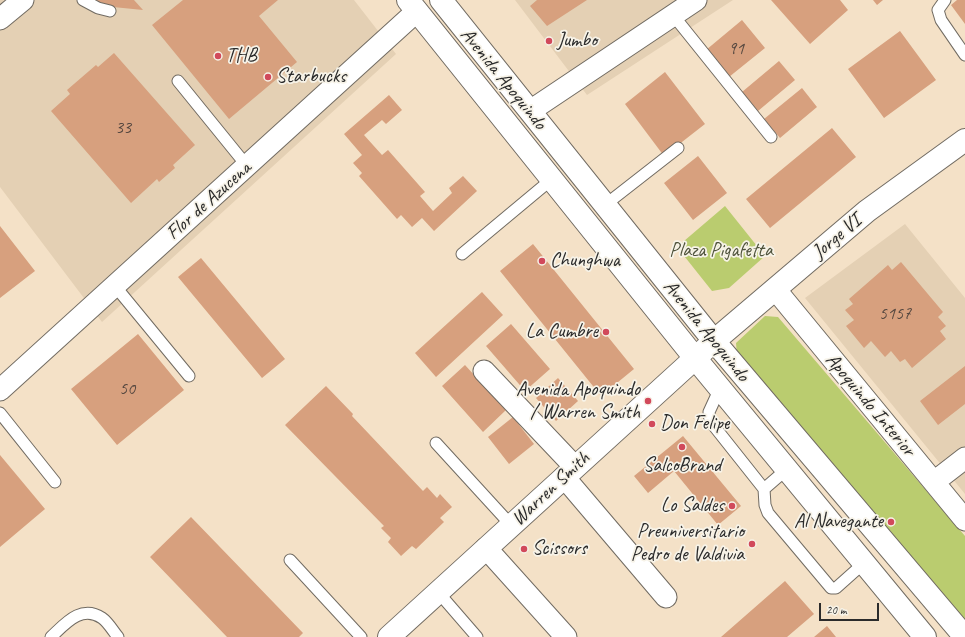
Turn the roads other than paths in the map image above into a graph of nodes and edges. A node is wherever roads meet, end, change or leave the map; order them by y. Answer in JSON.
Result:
{"nodes":[{"id":1,"x":23,"y":0,"type":"edge"},
{"id":2,"x":83,"y":0,"type":"edge"},
{"id":3,"x":441,"y":0,"type":"edge"},
{"id":4,"x":696,"y":0,"type":"edge"},
{"id":5,"x":945,"y":0,"type":"edge"},
{"id":6,"x":413,"y":6,"type":"edge"},
{"id":7,"x":110,"y":11,"type":"dead end"},
{"id":8,"x":673,"y":15,"type":"junction"},
{"id":9,"x":0,"y":19,"type":"edge"},
{"id":10,"x":965,"y":55,"type":"edge"},
{"id":11,"x":178,"y":81,"type":"dead end"},
{"id":12,"x":530,"y":112,"type":"junction"},
{"id":13,"x":771,"y":137,"type":"dead end"},
{"id":14,"x":965,"y":140,"type":"edge"},
{"id":15,"x":678,"y":148,"type":"dead end"},
{"id":16,"x":247,"y":166,"type":"junction"},
{"id":17,"x":552,"y":179,"type":"junction"},
{"id":18,"x":604,"y":205,"type":"junction"},
{"id":19,"x":462,"y":254,"type":"dead end"},
{"id":20,"x":115,"y":286,"type":"junction"},
{"id":21,"x":775,"y":289,"type":"junction"},
{"id":22,"x":714,"y":341,"type":"junction"},
{"id":23,"x":695,"y":358,"type":"junction"},
{"id":24,"x":484,"y":371,"type":"dead end"},
{"id":25,"x":190,"y":376,"type":"dead end"},
{"id":26,"x":720,"y":388,"type":"junction"},
{"id":27,"x":0,"y":390,"type":"edge"},
{"id":28,"x":0,"y":413,"type":"edge"},
{"id":29,"x":436,"y":443,"type":"dead end"},
{"id":30,"x":965,"y":458,"type":"edge"},
{"id":31,"x":787,"y":469,"type":"junction"},
{"id":32,"x":569,"y":472,"type":"junction"},
{"id":33,"x":55,"y":482,"type":"dead end"},
{"id":34,"x":934,"y":482,"type":"junction"},
{"id":35,"x":764,"y":489,"type":"junction"},
{"id":36,"x":965,"y":520,"type":"edge"},
{"id":37,"x":512,"y":525,"type":"junction"},
{"id":38,"x":486,"y":548,"type":"junction"},
{"id":39,"x":290,"y":560,"type":"dead end"},
{"id":40,"x":864,"y":563,"type":"junction"},
{"id":41,"x":438,"y":592,"type":"junction"},
{"id":42,"x":666,"y":597,"type":"dead end"},
{"id":43,"x":51,"y":637,"type":"edge"},
{"id":44,"x":118,"y":637,"type":"edge"},
{"id":45,"x":361,"y":637,"type":"edge"},
{"id":46,"x":389,"y":637,"type":"edge"},
{"id":47,"x":477,"y":637,"type":"edge"},
{"id":48,"x":566,"y":637,"type":"edge"},
{"id":49,"x":925,"y":637,"type":"edge"},
{"id":50,"x":965,"y":637,"type":"edge"}],
"edges":[{"from":1,"to":9,"type":"street"},
{"from":2,"to":7,"type":"lane"},
{"from":3,"to":12,"type":"main road","name":"Avenida Apoquindo"},
{"from":4,"to":8,"type":"street"},
{"from":5,"to":10,"type":"lane"},
{"from":6,"to":16,"type":"street","name":"Flor de Azucena"},
{"from":6,"to":17,"type":"main road","name":"Avenida Apoquindo"},
{"from":8,"to":12,"type":"street"},
{"from":8,"to":13,"type":"lane"},
{"from":11,"to":16,"type":"lane"},
{"from":12,"to":18,"type":"main road","name":"Avenida Apoquindo"},
{"from":14,"to":21,"type":"main road","name":"Jorge VI"},
{"from":15,"to":18,"type":"lane"},
{"from":16,"to":20,"type":"street","name":"Flor de Azucena"},
{"from":17,"to":19,"type":"lane"},
{"from":17,"to":23,"type":"main road","name":"Avenida Apoquindo"},
{"from":18,"to":22,"type":"main road","name":"Avenida Apoquindo"},
{"from":20,"to":25,"type":"lane"},
{"from":20,"to":27,"type":"street","name":"Flor de Azucena"},
{"from":21,"to":22,"type":"main road","name":"Jorge VI"},
{"from":21,"to":34,"type":"street","name":"Apoquindo Interior"},
{"from":22,"to":23,"type":"main road","name":"Warren Smith"},
{"from":22,"to":50,"type":"main road","name":"Avenida Apoquindo"},
{"from":23,"to":26,"type":"main road","name":"Avenida Apoquindo"},
{"from":23,"to":32,"type":"main road","name":"Warren Smith"},
{"from":24,"to":32,"type":"street"},
{"from":26,"to":31,"type":"main road","name":"Avenida Apoquindo"},
{"from":26,"to":35,"type":"lane"},
{"from":28,"to":33,"type":"lane"},
{"from":29,"to":37,"type":"lane"},
{"from":30,"to":34,"type":"street"},
{"from":31,"to":35,"type":"lane"},
{"from":31,"to":40,"type":"main road","name":"Avenida Apoquindo"},
{"from":32,"to":37,"type":"main road","name":"Warren Smith"},
{"from":32,"to":42,"type":"street"},
{"from":34,"to":36,"type":"street","name":"Apoquindo Interior"},
{"from":35,"to":40,"type":"lane"},
{"from":37,"to":38,"type":"main road","name":"Warren Smith"},
{"from":38,"to":41,"type":"main road","name":"Warren Smith"},
{"from":38,"to":48,"type":"street"},
{"from":39,"to":45,"type":"lane"},
{"from":40,"to":49,"type":"main road","name":"Avenida Apoquindo"},
{"from":41,"to":46,"type":"main road","name":"Warren Smith"},
{"from":41,"to":47,"type":"lane"},
{"from":43,"to":44,"type":"lane"}]}
